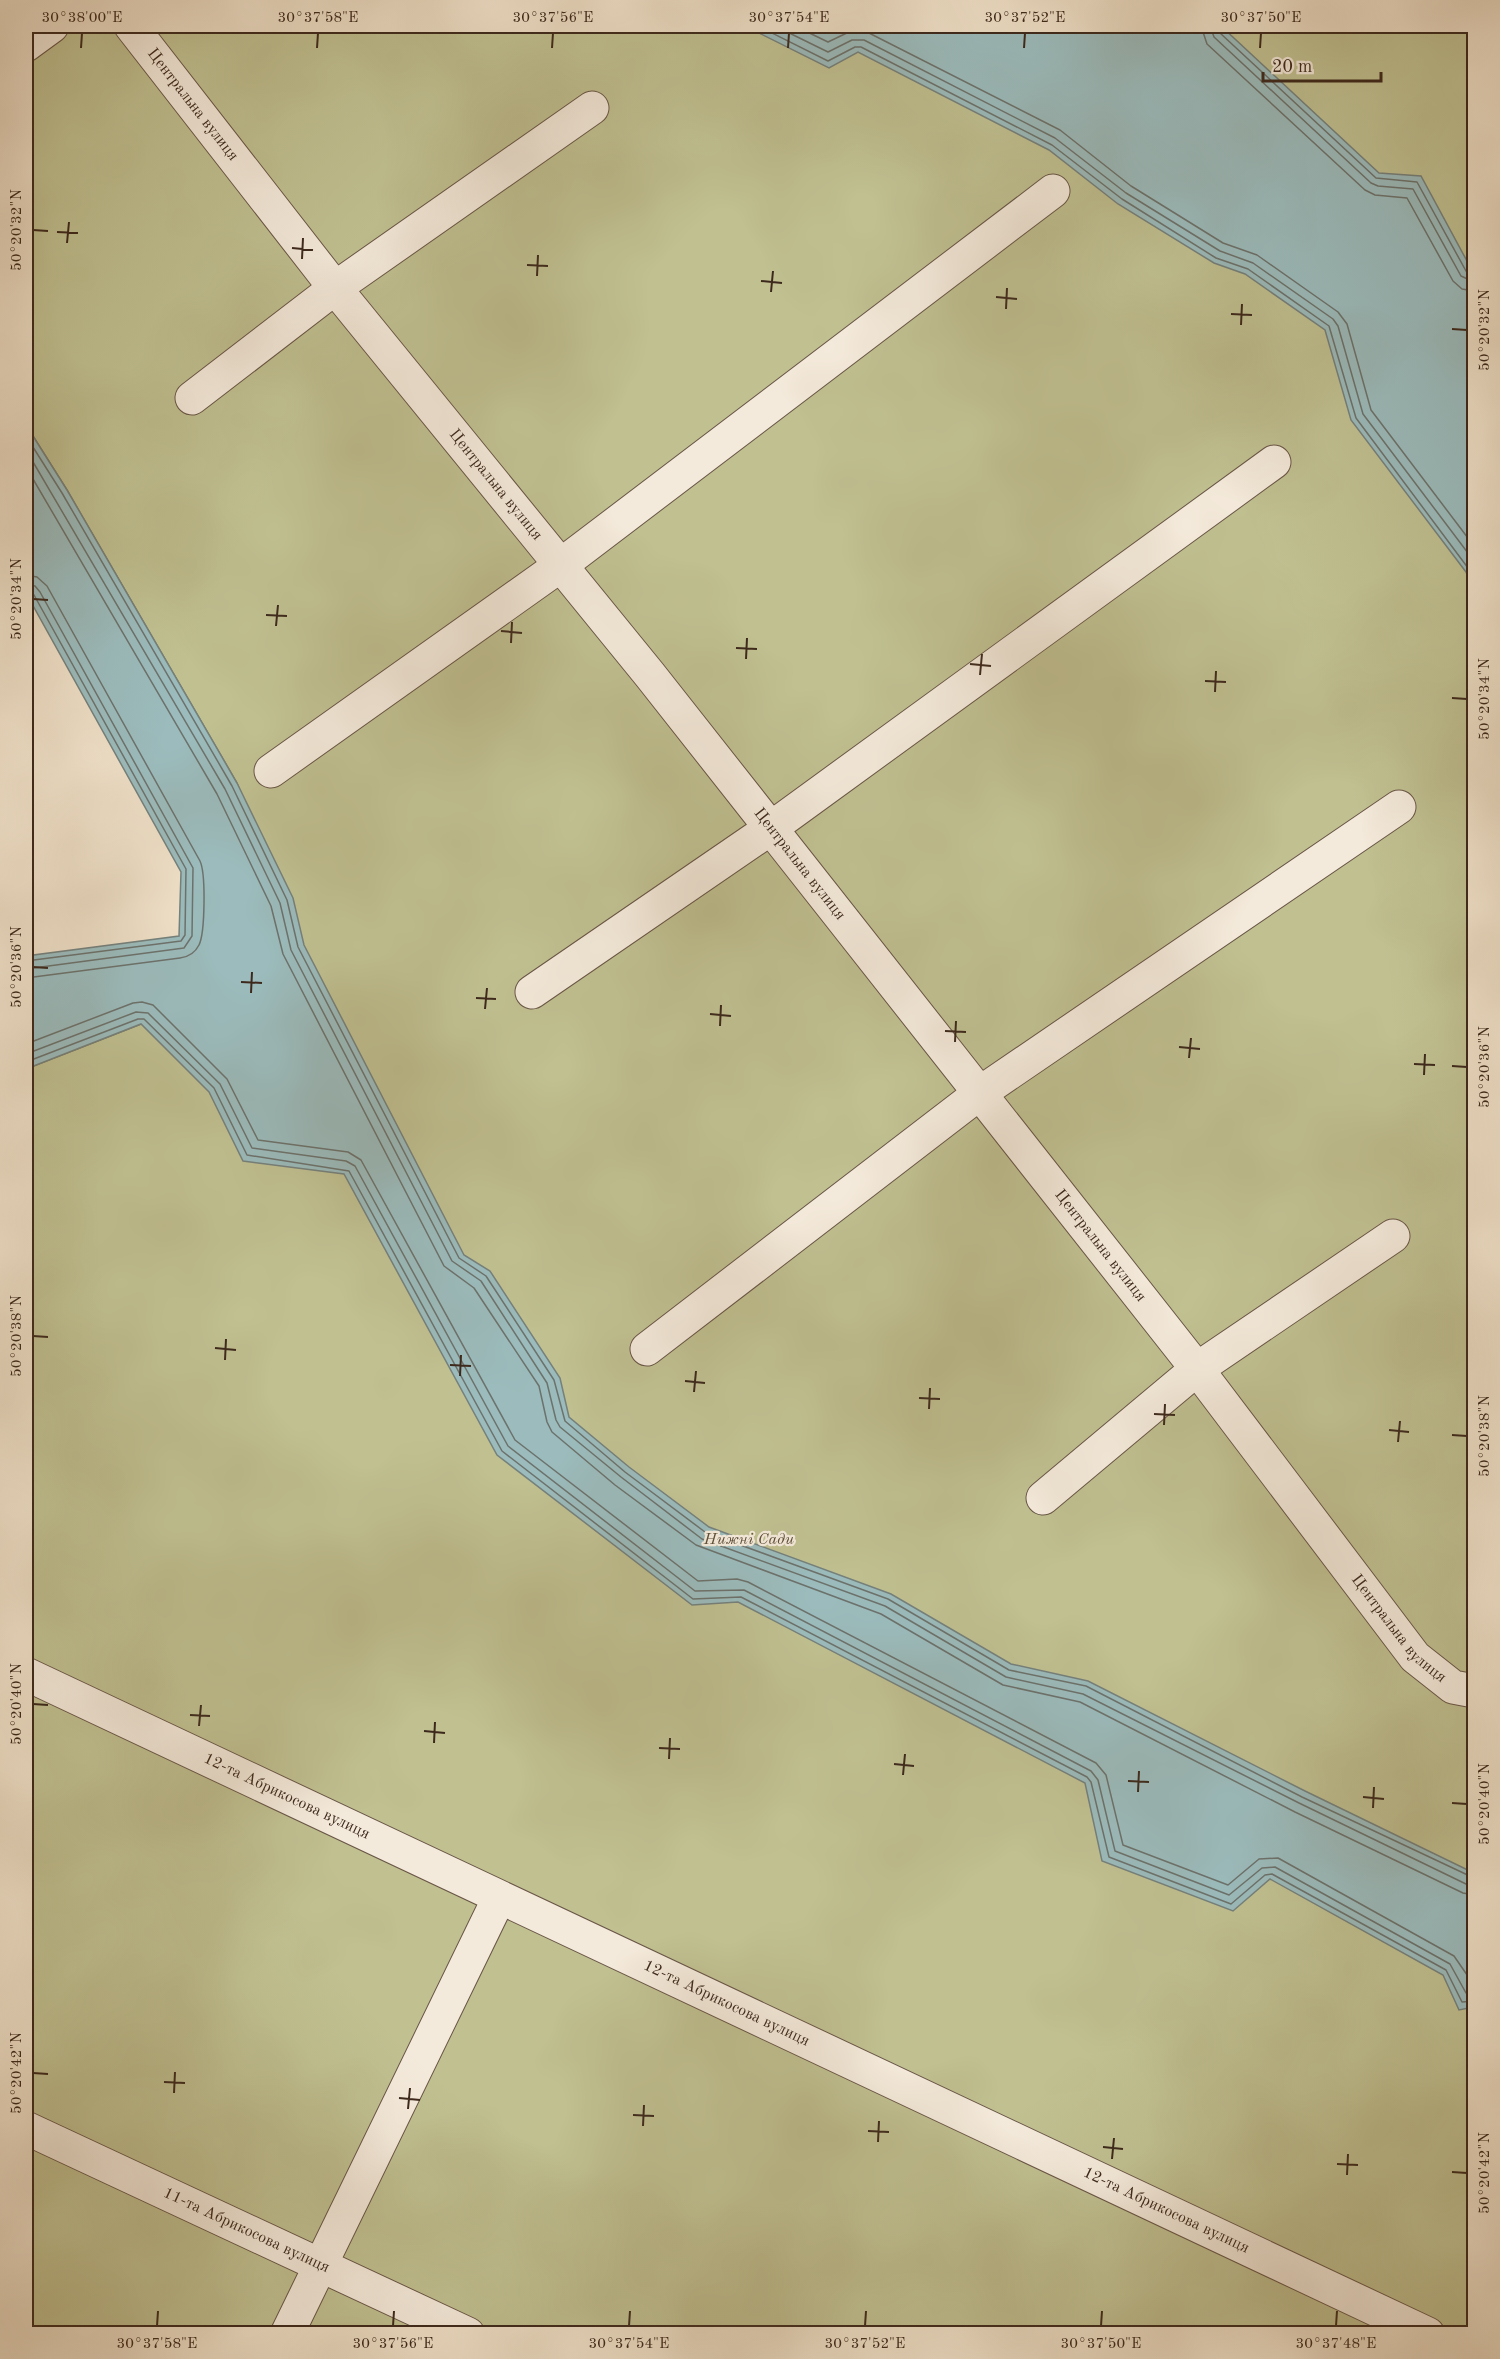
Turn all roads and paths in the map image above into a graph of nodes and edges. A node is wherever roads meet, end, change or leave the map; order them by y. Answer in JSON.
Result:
{"nodes":[{"id":1,"x":52,"y":26,"type":"edge"},
{"id":2,"x":130,"y":26,"type":"edge"},
{"id":3,"x":26,"y":45,"type":"edge"},
{"id":4,"x":592,"y":108,"type":"dead end"},
{"id":5,"x":1053,"y":191,"type":"dead end"},
{"id":6,"x":335,"y":288,"type":"junction"},
{"id":7,"x":192,"y":398,"type":"dead end"},
{"id":8,"x":1274,"y":462,"type":"dead end"},
{"id":9,"x":561,"y":565,"type":"junction"},
{"id":10,"x":271,"y":771,"type":"dead end"},
{"id":11,"x":1399,"y":807,"type":"dead end"},
{"id":12,"x":771,"y":828,"type":"junction"},
{"id":13,"x":532,"y":993,"type":"dead end"},
{"id":14,"x":980,"y":1093,"type":"junction"},
{"id":15,"x":1393,"y":1236,"type":"dead end"},
{"id":16,"x":647,"y":1349,"type":"dead end"},
{"id":17,"x":1197,"y":1369,"type":"junction"},
{"id":18,"x":1043,"y":1498,"type":"dead end"},
{"id":19,"x":26,"y":1674,"type":"edge"},
{"id":20,"x":1474,"y":1691,"type":"edge"},
{"id":21,"x":499,"y":1898,"type":"junction"},
{"id":22,"x":26,"y":2128,"type":"edge"},
{"id":23,"x":319,"y":2264,"type":"junction"},
{"id":24,"x":287,"y":2334,"type":"edge"},
{"id":25,"x":468,"y":2334,"type":"edge"},
{"id":26,"x":1428,"y":2334,"type":"edge"}],
"edges":[{"from":1,"to":3,"type":"street"},
{"from":2,"to":6,"type":"street","name":"Центральна вулиця"},
{"from":4,"to":6,"type":"street"},
{"from":5,"to":9,"type":"street"},
{"from":6,"to":7,"type":"street"},
{"from":6,"to":9,"type":"street","name":"Центральна вулиця"},
{"from":8,"to":12,"type":"street"},
{"from":9,"to":10,"type":"street"},
{"from":9,"to":12,"type":"street","name":"Центральна вулиця"},
{"from":11,"to":14,"type":"street"},
{"from":12,"to":13,"type":"street"},
{"from":12,"to":14,"type":"street","name":"Центральна вулиця"},
{"from":14,"to":16,"type":"street"},
{"from":14,"to":17,"type":"street","name":"Центральна вулиця"},
{"from":15,"to":17,"type":"street"},
{"from":17,"to":18,"type":"street"},
{"from":17,"to":20,"type":"street","name":"Центральна вулиця"},
{"from":19,"to":21,"type":"street","name":"12-та Абрикосова вулиця"},
{"from":21,"to":23,"type":"street"},
{"from":21,"to":26,"type":"street","name":"12-та Абрикосова вулиця"},
{"from":22,"to":23,"type":"street","name":"11-та Абрикосова вулиця"},
{"from":23,"to":24,"type":"street"},
{"from":23,"to":25,"type":"street","name":"11-та Абрикосова вулиця"}]}
